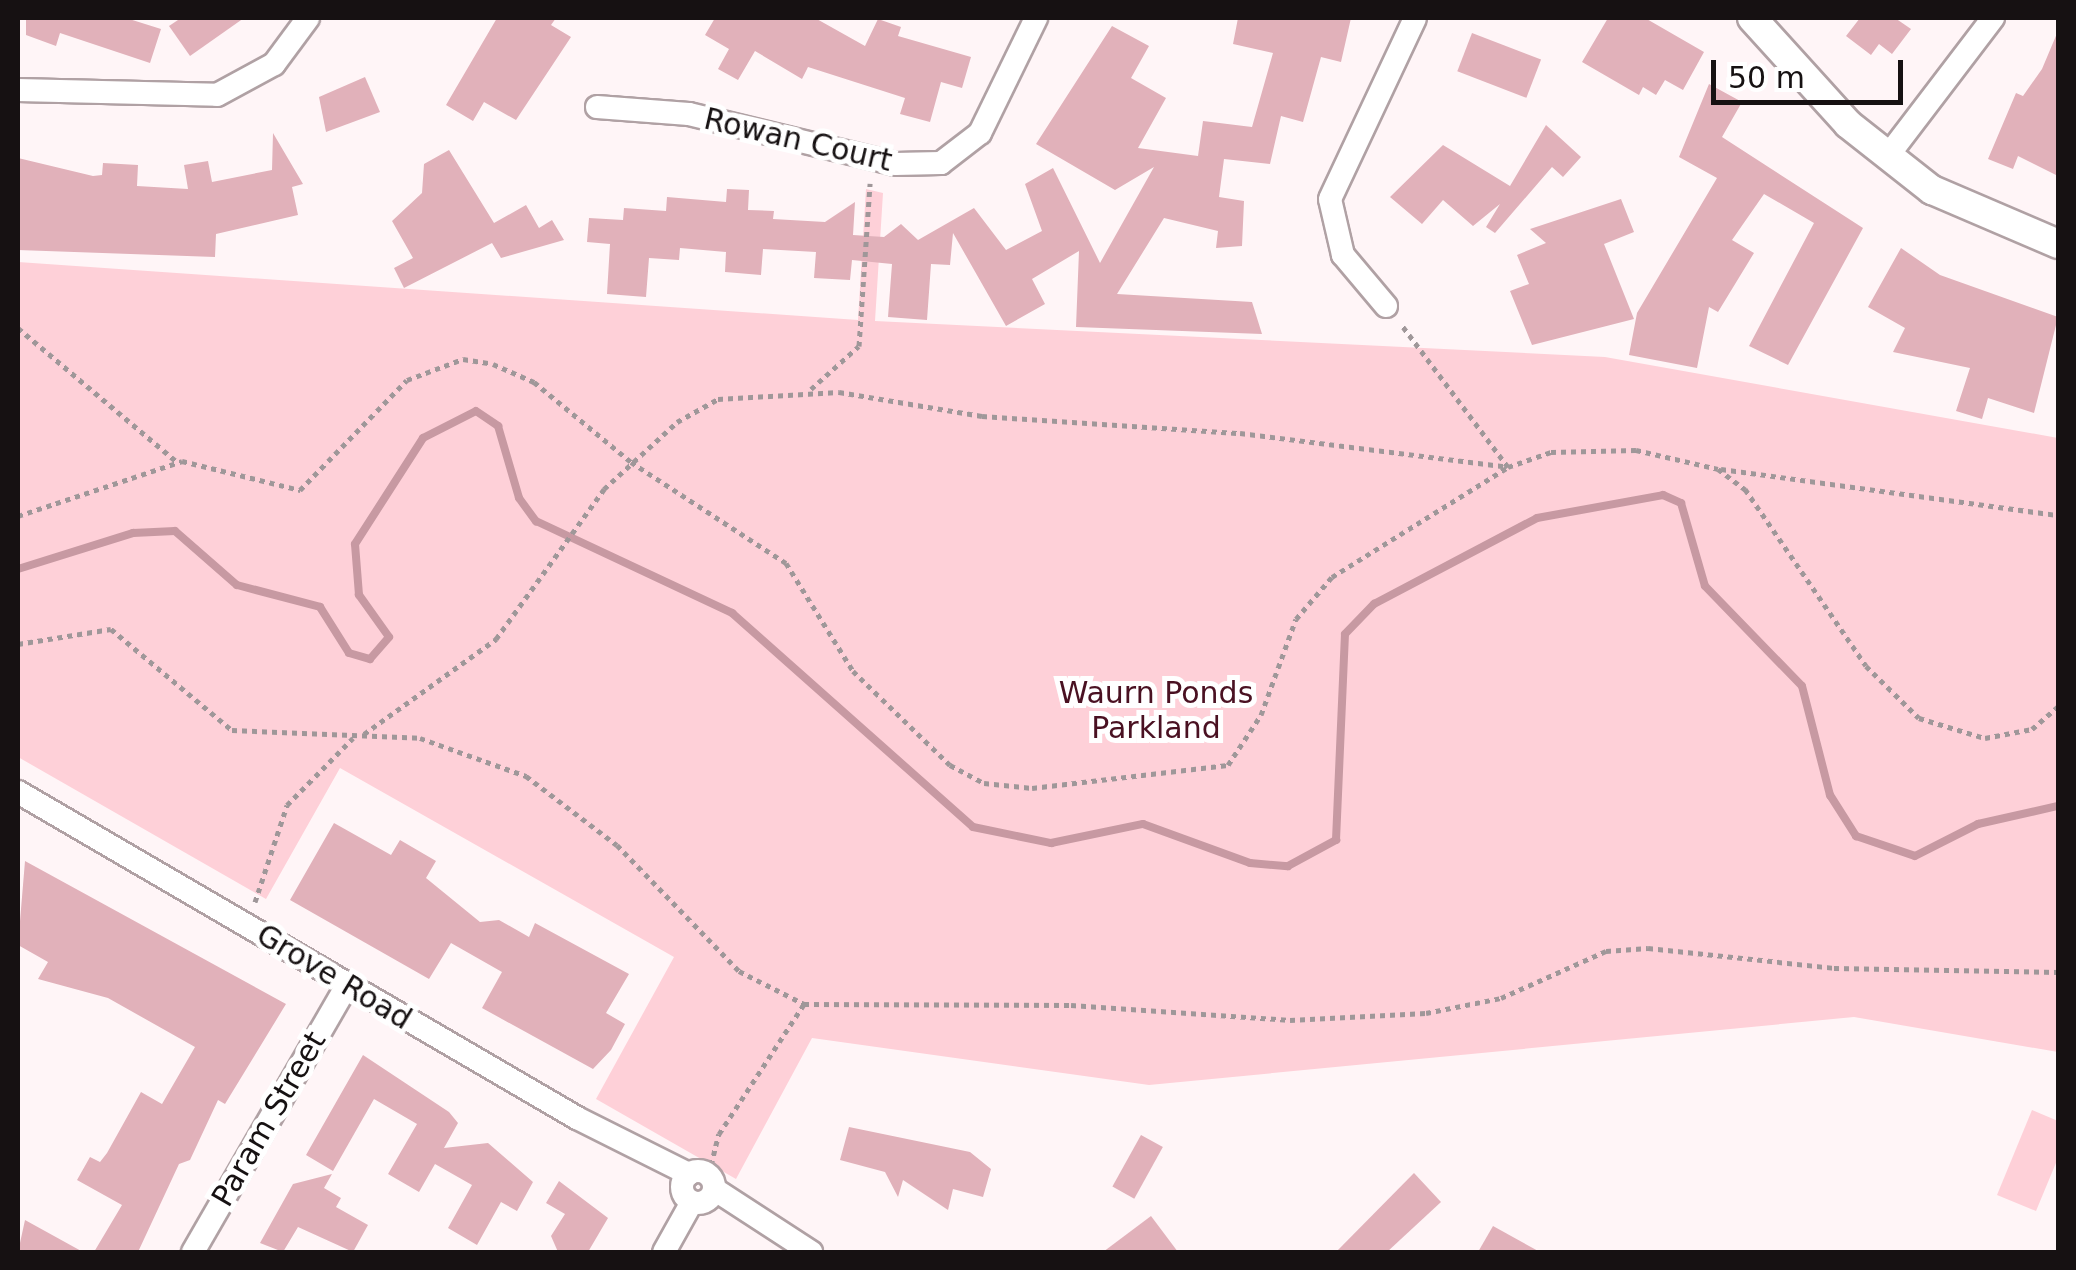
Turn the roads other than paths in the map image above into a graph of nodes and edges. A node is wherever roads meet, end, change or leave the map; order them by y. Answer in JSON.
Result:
{"nodes":[{"id":1,"x":308,"y":18,"type":"edge"},
{"id":2,"x":1036,"y":18,"type":"edge"},
{"id":3,"x":1416,"y":18,"type":"edge"},
{"id":4,"x":1752,"y":18,"type":"edge"},
{"id":5,"x":1993,"y":18,"type":"edge"},
{"id":6,"x":18,"y":90,"type":"edge"},
{"id":7,"x":597,"y":107,"type":"dead end"},
{"id":8,"x":1887,"y":156,"type":"junction"},
{"id":9,"x":2058,"y":244,"type":"edge"},
{"id":10,"x":1386,"y":306,"type":"road end"},
{"id":11,"x":18,"y":792,"type":"edge"},
{"id":12,"x":346,"y":986,"type":"junction"},
{"id":13,"x":698,"y":1188,"type":"junction"},
{"id":14,"x":193,"y":1252,"type":"edge"},
{"id":15,"x":664,"y":1252,"type":"edge"},
{"id":16,"x":811,"y":1252,"type":"edge"}],
"edges":[{"from":1,"to":6,"type":"street"},
{"from":2,"to":7,"type":"street","name":"Rowan Court"},
{"from":3,"to":10,"type":"street"},
{"from":4,"to":8,"type":"street"},
{"from":5,"to":8,"type":"street"},
{"from":8,"to":9,"type":"street"},
{"from":11,"to":12,"type":"street","name":"Grove Road"},
{"from":12,"to":13,"type":"street","name":"Grove Road"},
{"from":12,"to":14,"type":"street","name":"Param Street"},
{"from":13,"to":15,"type":"street"},
{"from":13,"to":16,"type":"street","name":"Grove Road"}]}
